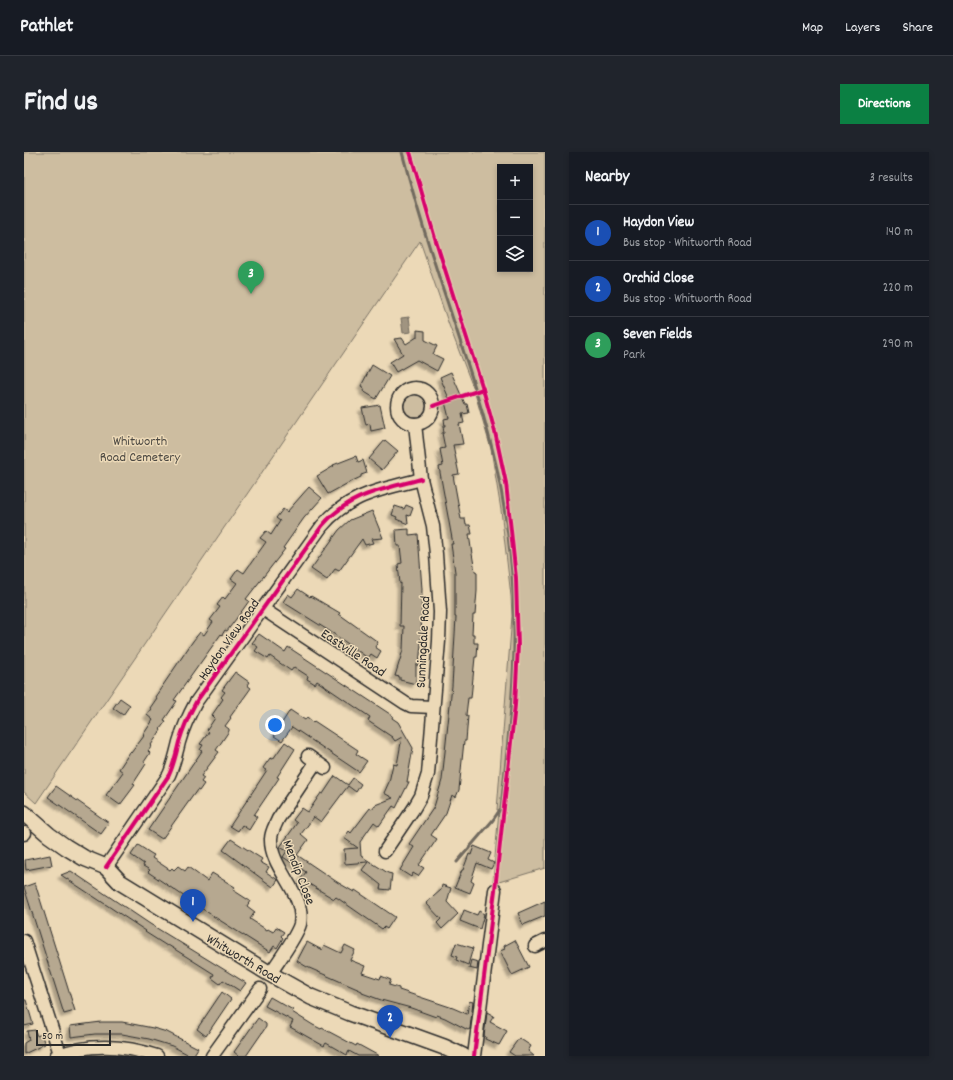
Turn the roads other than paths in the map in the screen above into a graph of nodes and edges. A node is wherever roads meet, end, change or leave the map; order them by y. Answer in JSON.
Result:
{"nodes":[{"id":1,"x":415,"y":424,"type":"dead end"},
{"id":2,"x":422,"y":479,"type":"junction"},
{"id":3,"x":262,"y":609,"type":"junction"},
{"id":4,"x":433,"y":707,"type":"junction"},
{"id":5,"x":316,"y":762,"type":"dead end"},
{"id":6,"x":24,"y":813,"type":"edge"},
{"id":7,"x":385,"y":851,"type":"dead end"},
{"id":8,"x":106,"y":867,"type":"junction"},
{"id":9,"x":495,"y":890,"type":"dead end"},
{"id":10,"x":24,"y":941,"type":"edge"},
{"id":11,"x":270,"y":974,"type":"junction"},
{"id":12,"x":260,"y":989,"type":"dead end"},
{"id":13,"x":58,"y":1055,"type":"edge"},
{"id":14,"x":157,"y":1056,"type":"edge"},
{"id":15,"x":212,"y":1056,"type":"edge"},
{"id":16,"x":463,"y":1056,"type":"edge"},
{"id":17,"x":474,"y":1056,"type":"edge"}],
"edges":[{"from":1,"to":2,"type":"street","name":"Sunningdale Road"},
{"from":2,"to":3,"type":"street","name":"Haydon View Road"},
{"from":2,"to":4,"type":"street","name":"Sunningdale Road"},
{"from":3,"to":4,"type":"street","name":"Eastville Road"},
{"from":3,"to":8,"type":"street","name":"Haydon View Road"},
{"from":4,"to":7,"type":"street","name":"Sunningdale Road"},
{"from":5,"to":11,"type":"street","name":"Mendip Close"},
{"from":6,"to":8,"type":"main road","name":"Whitworth Road"},
{"from":8,"to":11,"type":"main road","name":"Whitworth Road"},
{"from":9,"to":17,"type":"street"},
{"from":10,"to":13,"type":"street"},
{"from":11,"to":16,"type":"main road","name":"Whitworth Road"},
{"from":12,"to":15,"type":"street"},
{"from":13,"to":14,"type":"street"}]}
